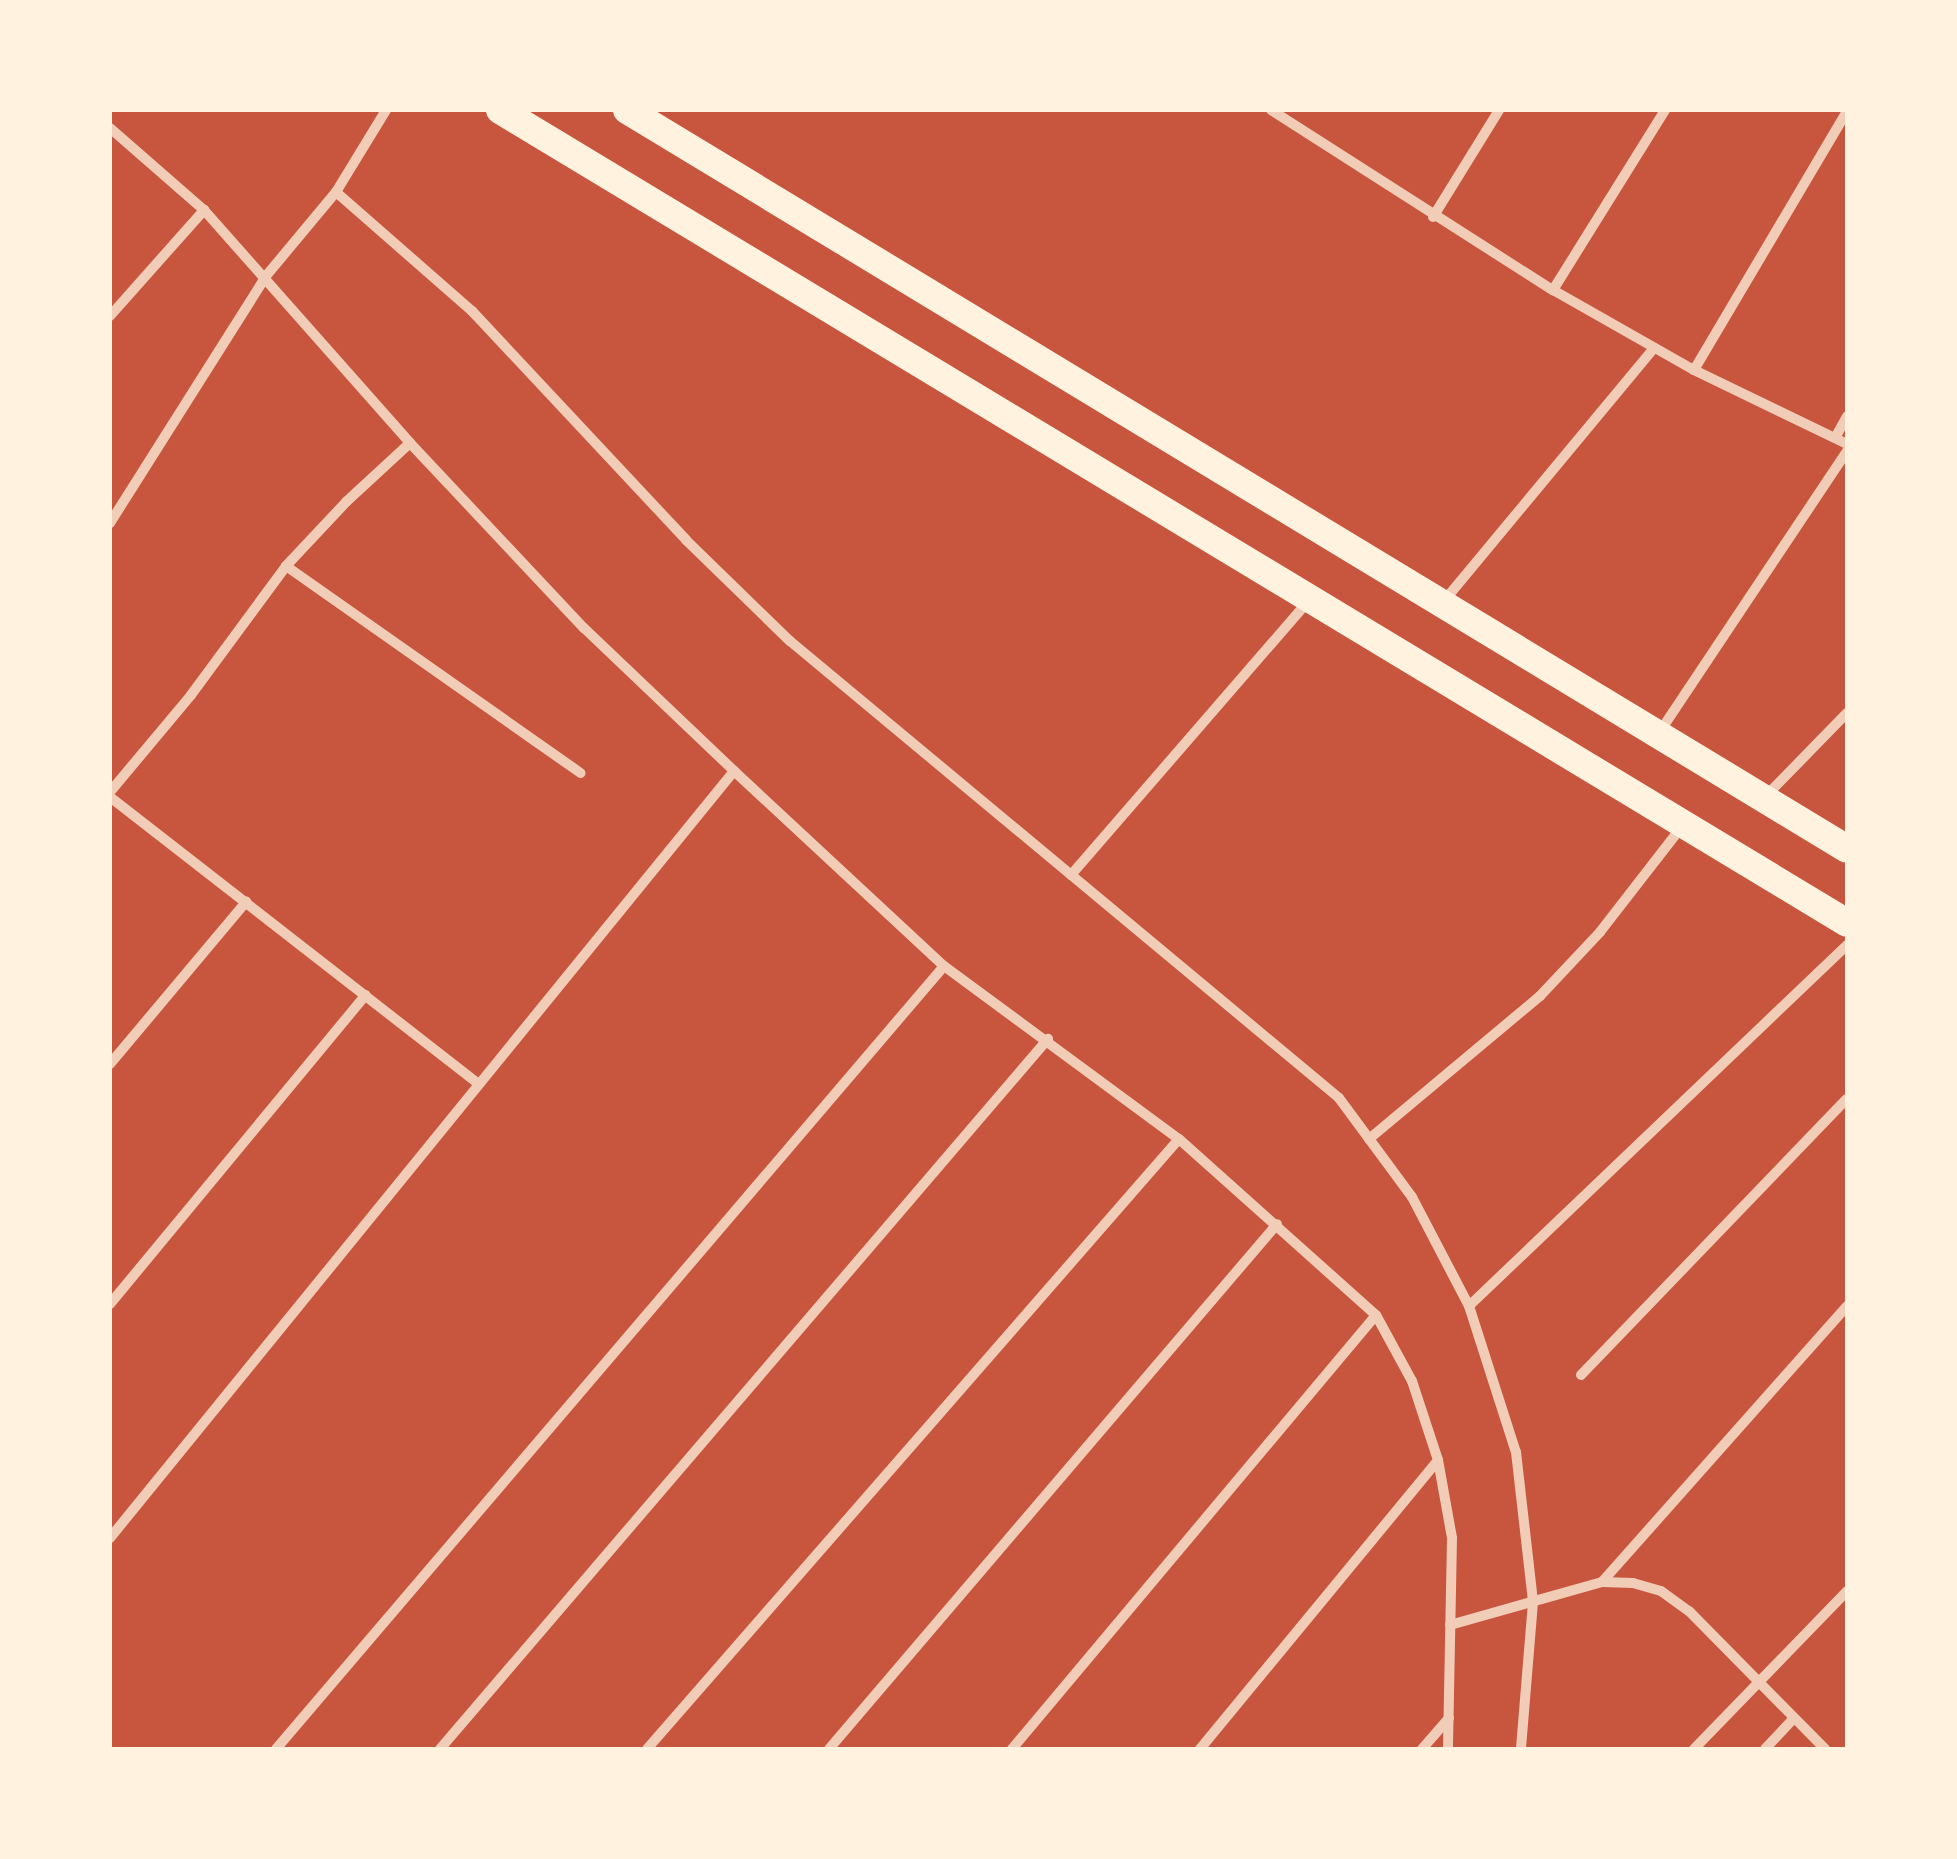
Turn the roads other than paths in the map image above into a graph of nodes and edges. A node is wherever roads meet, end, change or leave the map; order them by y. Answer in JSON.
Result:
{"nodes":[{"id":1,"x":386,"y":110,"type":"edge"},
{"id":2,"x":500,"y":110,"type":"edge"},
{"id":3,"x":627,"y":110,"type":"edge"},
{"id":4,"x":1271,"y":110,"type":"edge"},
{"id":5,"x":1500,"y":110,"type":"edge"},
{"id":6,"x":1665,"y":110,"type":"edge"},
{"id":7,"x":1847,"y":112,"type":"edge"},
{"id":8,"x":110,"y":128,"type":"edge"},
{"id":9,"x":336,"y":192,"type":"junction"},
{"id":10,"x":204,"y":210,"type":"junction"},
{"id":11,"x":1433,"y":217,"type":"junction"},
{"id":12,"x":266,"y":276,"type":"junction"},
{"id":13,"x":1554,"y":290,"type":"junction"},
{"id":14,"x":110,"y":316,"type":"edge"},
{"id":15,"x":1654,"y":348,"type":"junction"},
{"id":16,"x":1694,"y":370,"type":"junction"},
{"id":17,"x":1847,"y":416,"type":"edge"},
{"id":18,"x":1835,"y":438,"type":"junction"},
{"id":19,"x":410,"y":443,"type":"junction"},
{"id":20,"x":1847,"y":448,"type":"edge"},
{"id":21,"x":110,"y":524,"type":"edge"},
{"id":22,"x":286,"y":566,"type":"junction"},
{"id":23,"x":1309,"y":599,"type":"junction"},
{"id":24,"x":1443,"y":602,"type":"junction"},
{"id":25,"x":1847,"y":713,"type":"edge"},
{"id":26,"x":1658,"y":734,"type":"junction"},
{"id":27,"x":734,"y":772,"type":"junction"},
{"id":28,"x":580,"y":773,"type":"dead end"},
{"id":29,"x":110,"y":794,"type":"edge"},
{"id":30,"x":1764,"y":799,"type":"junction"},
{"id":31,"x":1684,"y":825,"type":"junction"},
{"id":32,"x":1847,"y":849,"type":"edge"},
{"id":33,"x":1070,"y":875,"type":"junction"},
{"id":34,"x":246,"y":902,"type":"junction"},
{"id":35,"x":1847,"y":923,"type":"edge"},
{"id":36,"x":1847,"y":946,"type":"edge"},
{"id":37,"x":944,"y":966,"type":"junction"},
{"id":38,"x":366,"y":996,"type":"junction"},
{"id":39,"x":1048,"y":1039,"type":"junction"},
{"id":40,"x":110,"y":1064,"type":"edge"},
{"id":41,"x":479,"y":1084,"type":"junction"},
{"id":42,"x":1847,"y":1099,"type":"edge"},
{"id":43,"x":1179,"y":1139,"type":"junction"},
{"id":44,"x":1369,"y":1139,"type":"junction"},
{"id":45,"x":1278,"y":1224,"type":"junction"},
{"id":46,"x":110,"y":1304,"type":"edge"},
{"id":47,"x":1469,"y":1306,"type":"junction"},
{"id":48,"x":1847,"y":1306,"type":"edge"},
{"id":49,"x":1376,"y":1315,"type":"junction"},
{"id":50,"x":1581,"y":1375,"type":"dead end"},
{"id":51,"x":1438,"y":1460,"type":"junction"},
{"id":52,"x":110,"y":1538,"type":"edge"},
{"id":53,"x":1602,"y":1582,"type":"junction"},
{"id":54,"x":1847,"y":1591,"type":"edge"},
{"id":55,"x":1534,"y":1602,"type":"junction"},
{"id":56,"x":1450,"y":1625,"type":"junction"},
{"id":57,"x":1761,"y":1684,"type":"junction"},
{"id":58,"x":1450,"y":1718,"type":"junction"},
{"id":59,"x":1794,"y":1718,"type":"junction"},
{"id":60,"x":276,"y":1749,"type":"edge"},
{"id":61,"x":440,"y":1749,"type":"edge"},
{"id":62,"x":647,"y":1749,"type":"edge"},
{"id":63,"x":829,"y":1749,"type":"edge"},
{"id":64,"x":1012,"y":1749,"type":"edge"},
{"id":65,"x":1200,"y":1749,"type":"edge"},
{"id":66,"x":1422,"y":1749,"type":"edge"},
{"id":67,"x":1448,"y":1749,"type":"edge"},
{"id":68,"x":1521,"y":1749,"type":"edge"},
{"id":69,"x":1694,"y":1749,"type":"edge"},
{"id":70,"x":1766,"y":1749,"type":"edge"},
{"id":71,"x":1825,"y":1749,"type":"edge"}],
"edges":[{"from":1,"to":9,"type":"street"},
{"from":2,"to":23,"type":"highway"},
{"from":3,"to":24,"type":"highway"},
{"from":4,"to":11,"type":"street"},
{"from":5,"to":11,"type":"street"},
{"from":6,"to":13,"type":"street"},
{"from":7,"to":16,"type":"street"},
{"from":8,"to":10,"type":"street"},
{"from":9,"to":12,"type":"street"},
{"from":9,"to":33,"type":"street"},
{"from":10,"to":12,"type":"street"},
{"from":10,"to":14,"type":"street"},
{"from":11,"to":13,"type":"street"},
{"from":12,"to":19,"type":"street"},
{"from":12,"to":21,"type":"street"},
{"from":13,"to":15,"type":"street"},
{"from":15,"to":16,"type":"street"},
{"from":15,"to":24,"type":"street"},
{"from":16,"to":18,"type":"street"},
{"from":17,"to":18,"type":"street"},
{"from":18,"to":20,"type":"street"},
{"from":19,"to":22,"type":"street"},
{"from":19,"to":27,"type":"street"},
{"from":20,"to":26,"type":"street"},
{"from":22,"to":28,"type":"street"},
{"from":22,"to":29,"type":"street"},
{"from":23,"to":31,"type":"highway"},
{"from":23,"to":33,"type":"street"},
{"from":24,"to":26,"type":"highway"},
{"from":25,"to":30,"type":"street"},
{"from":26,"to":30,"type":"highway"},
{"from":27,"to":37,"type":"street"},
{"from":27,"to":41,"type":"street"},
{"from":29,"to":34,"type":"street"},
{"from":30,"to":32,"type":"highway"},
{"from":31,"to":35,"type":"highway"},
{"from":31,"to":44,"type":"street"},
{"from":33,"to":44,"type":"street"},
{"from":34,"to":38,"type":"street"},
{"from":34,"to":40,"type":"street"},
{"from":36,"to":47,"type":"street"},
{"from":37,"to":39,"type":"street"},
{"from":37,"to":60,"type":"street"},
{"from":38,"to":41,"type":"street"},
{"from":38,"to":46,"type":"street"},
{"from":39,"to":43,"type":"street"},
{"from":39,"to":61,"type":"street"},
{"from":41,"to":52,"type":"street"},
{"from":42,"to":50,"type":"street"},
{"from":43,"to":45,"type":"street"},
{"from":43,"to":62,"type":"street"},
{"from":44,"to":47,"type":"street"},
{"from":45,"to":49,"type":"street"},
{"from":45,"to":63,"type":"street"},
{"from":47,"to":55,"type":"street"},
{"from":48,"to":53,"type":"street"},
{"from":49,"to":51,"type":"street"},
{"from":49,"to":64,"type":"street"},
{"from":51,"to":56,"type":"street"},
{"from":51,"to":65,"type":"street"},
{"from":53,"to":55,"type":"street"},
{"from":53,"to":57,"type":"street"},
{"from":54,"to":57,"type":"street"},
{"from":55,"to":56,"type":"street"},
{"from":55,"to":68,"type":"street"},
{"from":56,"to":58,"type":"street"},
{"from":57,"to":59,"type":"street"},
{"from":57,"to":69,"type":"street"},
{"from":58,"to":66,"type":"street"},
{"from":58,"to":67,"type":"street"},
{"from":59,"to":70,"type":"street"},
{"from":59,"to":71,"type":"street"}]}
